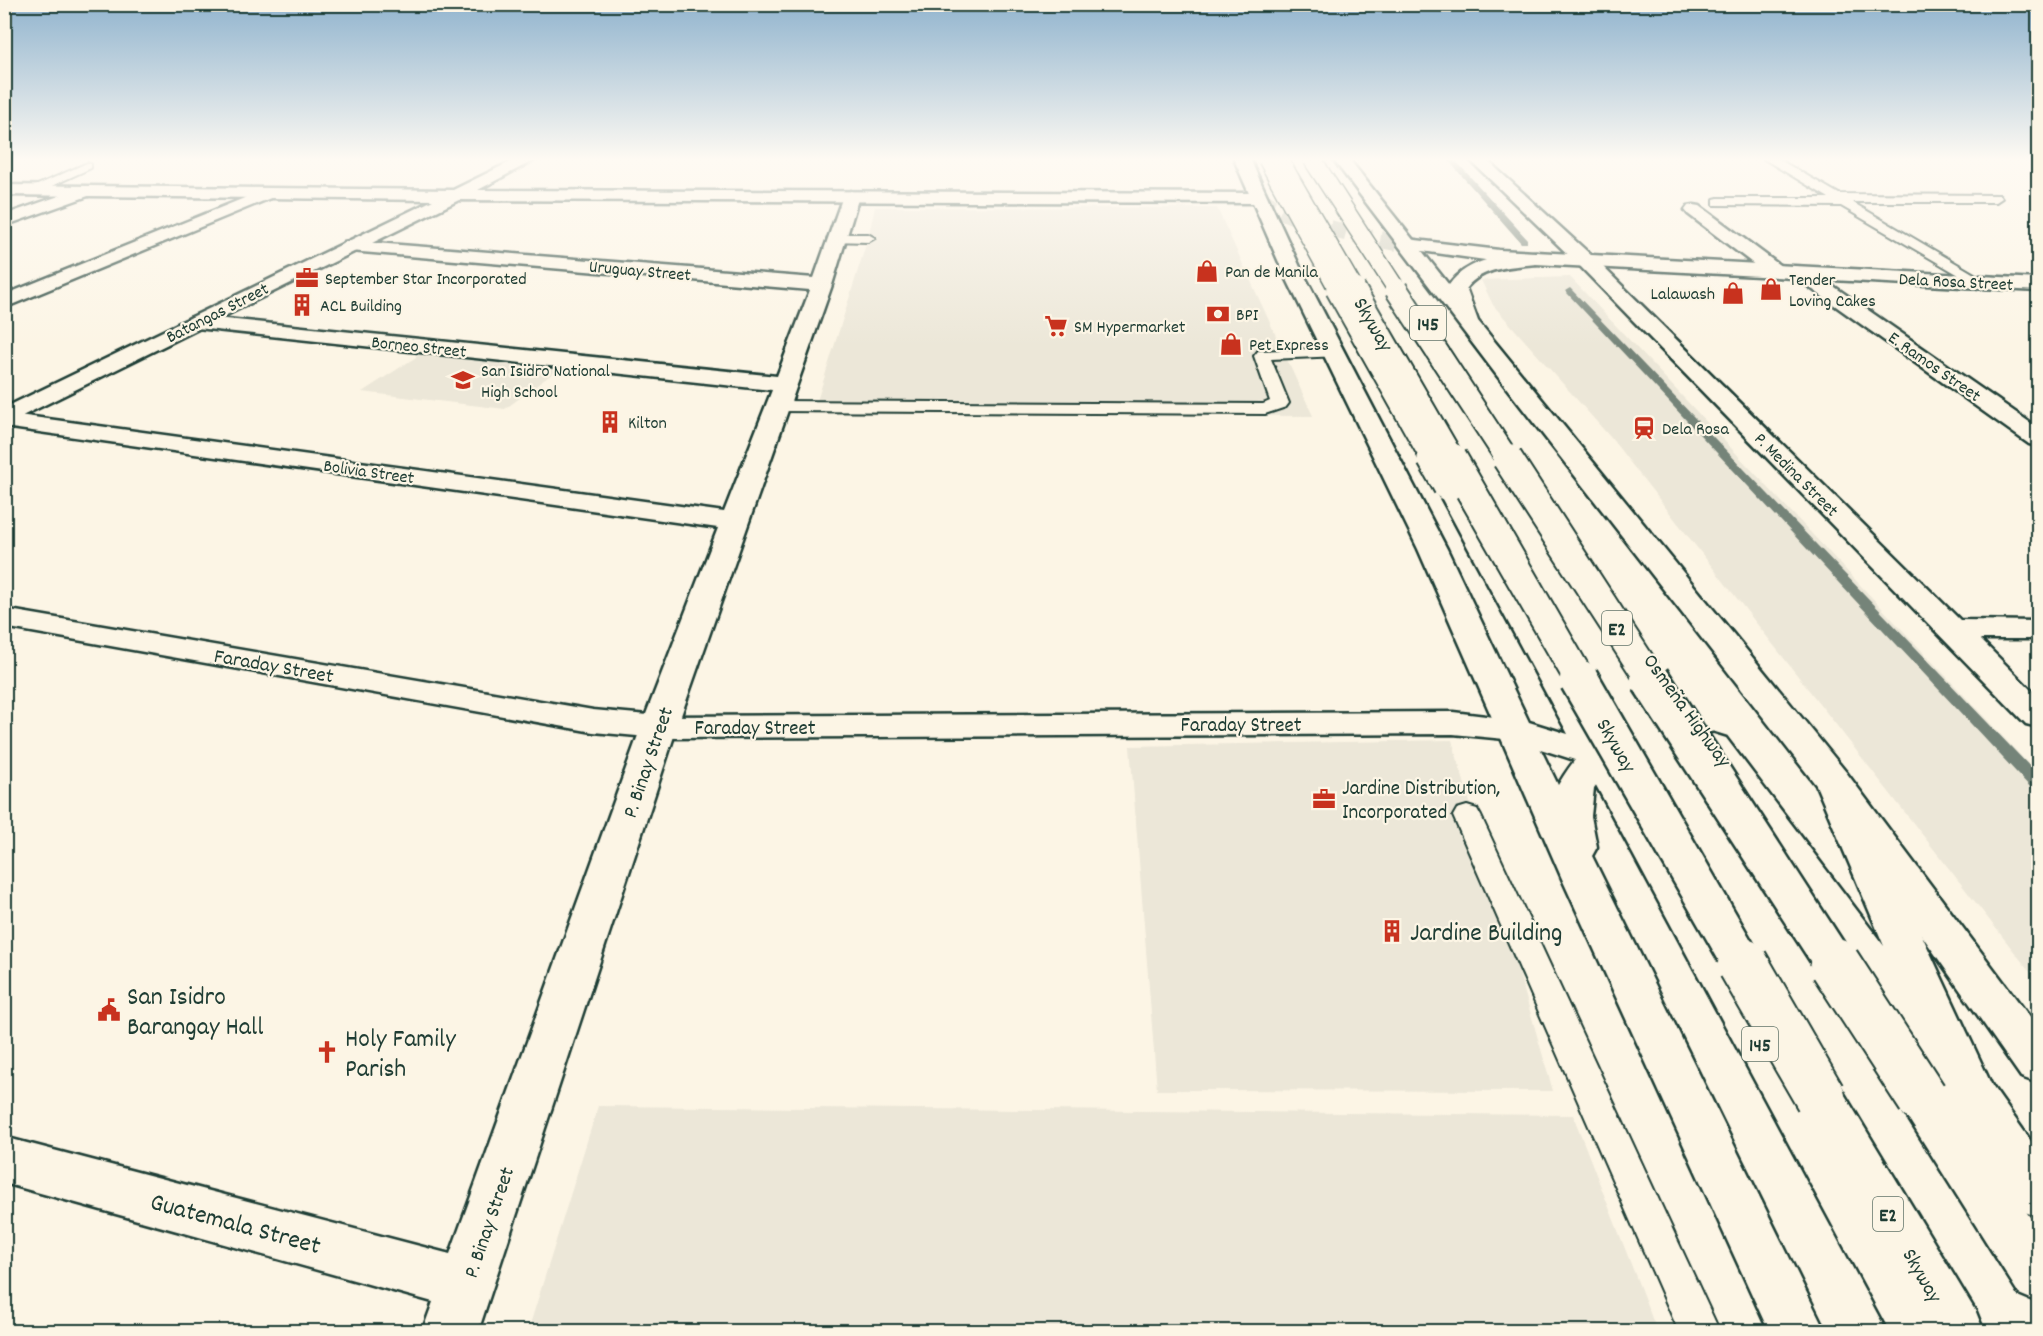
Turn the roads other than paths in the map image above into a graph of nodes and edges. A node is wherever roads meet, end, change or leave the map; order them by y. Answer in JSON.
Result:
{"nodes":[{"id":1,"x":200,"y":221,"type":"edge"},
{"id":2,"x":400,"y":221,"type":"edge"},
{"id":3,"x":843,"y":221,"type":"edge"},
{"id":4,"x":1269,"y":221,"type":"edge"},
{"id":5,"x":1301,"y":221,"type":"edge"},
{"id":6,"x":1315,"y":221,"type":"edge"},
{"id":7,"x":1360,"y":221,"type":"edge"},
{"id":8,"x":1373,"y":221,"type":"edge"},
{"id":9,"x":1388,"y":221,"type":"tunnel mouth"},
{"id":10,"x":1544,"y":221,"type":"edge"},
{"id":11,"x":1709,"y":221,"type":"edge"},
{"id":12,"x":1877,"y":221,"type":"edge"},
{"id":13,"x":837,"y":238,"type":"junction"},
{"id":14,"x":868,"y":238,"type":"dead end"},
{"id":15,"x":1407,"y":244,"type":"junction"},
{"id":16,"x":350,"y":246,"type":"junction"},
{"id":17,"x":1536,"y":258,"type":"junction"},
{"id":18,"x":1586,"y":261,"type":"junction"},
{"id":19,"x":1775,"y":271,"type":"junction"},
{"id":20,"x":1802,"y":273,"type":"junction"},
{"id":21,"x":1981,"y":282,"type":"junction"},
{"id":22,"x":822,"y":285,"type":"junction"},
{"id":23,"x":2038,"y":285,"type":"edge"},
{"id":24,"x":4,"y":302,"type":"edge"},
{"id":25,"x":197,"y":322,"type":"junction"},
{"id":26,"x":1468,"y":322,"type":"junction"},
{"id":27,"x":1334,"y":353,"type":"junction"},
{"id":28,"x":780,"y":395,"type":"junction"},
{"id":29,"x":4,"y":419,"type":"edge"},
{"id":30,"x":2038,"y":439,"type":"edge"},
{"id":31,"x":734,"y":522,"type":"junction"},
{"id":32,"x":4,"y":618,"type":"edge"},
{"id":33,"x":1951,"y":629,"type":"junction"},
{"id":34,"x":2038,"y":630,"type":"edge"},
{"id":35,"x":2038,"y":717,"type":"edge"},
{"id":36,"x":659,"y":727,"type":"junction"},
{"id":37,"x":1515,"y":729,"type":"junction"},
{"id":38,"x":1600,"y":756,"type":"junction"},
{"id":39,"x":1833,"y":781,"type":"junction"},
{"id":40,"x":1467,"y":816,"type":"dead end"},
{"id":41,"x":1583,"y":881,"type":"junction"},
{"id":42,"x":2038,"y":1063,"type":"edge"},
{"id":43,"x":1974,"y":1100,"type":"junction"},
{"id":44,"x":4,"y":1160,"type":"edge"},
{"id":45,"x":2038,"y":1193,"type":"edge"},
{"id":46,"x":2038,"y":1275,"type":"edge"},
{"id":47,"x":467,"y":1285,"type":"junction"},
{"id":48,"x":450,"y":1332,"type":"edge"},
{"id":49,"x":1700,"y":1332,"type":"edge"},
{"id":50,"x":1798,"y":1332,"type":"edge"},
{"id":51,"x":1921,"y":1332,"type":"edge"},
{"id":52,"x":1956,"y":1332,"type":"edge"}],
"edges":[{"from":1,"to":24,"type":"main road"},
{"from":2,"to":16,"type":"main road","name":"Batangas Street"},
{"from":3,"to":13,"type":"main road","name":"P. Binay Street"},
{"from":4,"to":27,"type":"main road"},
{"from":5,"to":38,"type":"main road","number":"145","bridge":true},
{"from":6,"to":52,"type":"main road","name":"Skyway","number":"E2","bridge":true},
{"from":7,"to":43,"type":"main road","name":"Osmeña Highway","number":"145"},
{"from":8,"to":46,"type":"main road","name":"Skyway","number":"E2","bridge":true},
{"from":9,"to":15,"type":"main road","name":"Osmeña Highway"},
{"from":10,"to":18,"type":"main road","name":"P. Medina Street"},
{"from":11,"to":19,"type":"main road"},
{"from":12,"to":21,"type":"lane"},
{"from":13,"to":14,"type":"lane"},
{"from":13,"to":22,"type":"main road","name":"P. Binay Street"},
{"from":15,"to":17,"type":"main road","name":"Dela Rosa Street"},
{"from":15,"to":26,"type":"main road","name":"Osmeña Highway"},
{"from":16,"to":22,"type":"main road","name":"Uruguay Street"},
{"from":16,"to":25,"type":"main road","name":"Batangas Street"},
{"from":17,"to":18,"type":"main road","name":"Dela Rosa Street"},
{"from":17,"to":26,"type":"main road"},
{"from":18,"to":19,"type":"main road","name":"Dela Rosa Street"},
{"from":18,"to":33,"type":"main road","name":"P. Medina Street"},
{"from":19,"to":20,"type":"main road","name":"Dela Rosa Street"},
{"from":20,"to":21,"type":"main road","name":"Dela Rosa Street"},
{"from":20,"to":30,"type":"main road","name":"E. Ramos Street"},
{"from":21,"to":23,"type":"main road","name":"Dela Rosa Street"},
{"from":22,"to":28,"type":"main road","name":"P. Binay Street"},
{"from":25,"to":28,"type":"main road","name":"Borneo Street"},
{"from":25,"to":29,"type":"main road","name":"Batangas Street"},
{"from":26,"to":39,"type":"main road","name":"Osmeña Highway"},
{"from":27,"to":28,"type":"lane"},
{"from":27,"to":37,"type":"main road"},
{"from":28,"to":31,"type":"main road","name":"P. Binay Street"},
{"from":29,"to":31,"type":"main road","name":"Bolivia Street"},
{"from":31,"to":36,"type":"main road","name":"P. Binay Street"},
{"from":32,"to":36,"type":"main road","name":"Faraday Street"},
{"from":33,"to":34,"type":"main road"},
{"from":33,"to":35,"type":"main road","name":"P. Medina Street"},
{"from":36,"to":37,"type":"main road","name":"Faraday Street"},
{"from":36,"to":47,"type":"main road","name":"P. Binay Street"},
{"from":37,"to":38,"type":"main road"},
{"from":37,"to":41,"type":"main road"},
{"from":38,"to":41,"type":"main road"},
{"from":38,"to":51,"type":"main road","number":"145"},
{"from":39,"to":42,"type":"main road"},
{"from":39,"to":43,"type":"main road","name":"Osmeña Highway"},
{"from":40,"to":49,"type":"lane"},
{"from":41,"to":50,"type":"main road"},
{"from":43,"to":45,"type":"main road","name":"Osmeña Highway","number":"145"},
{"from":44,"to":47,"type":"main road","name":"Guatemala Street"},
{"from":47,"to":48,"type":"main road","name":"P. Binay Street"}]}
